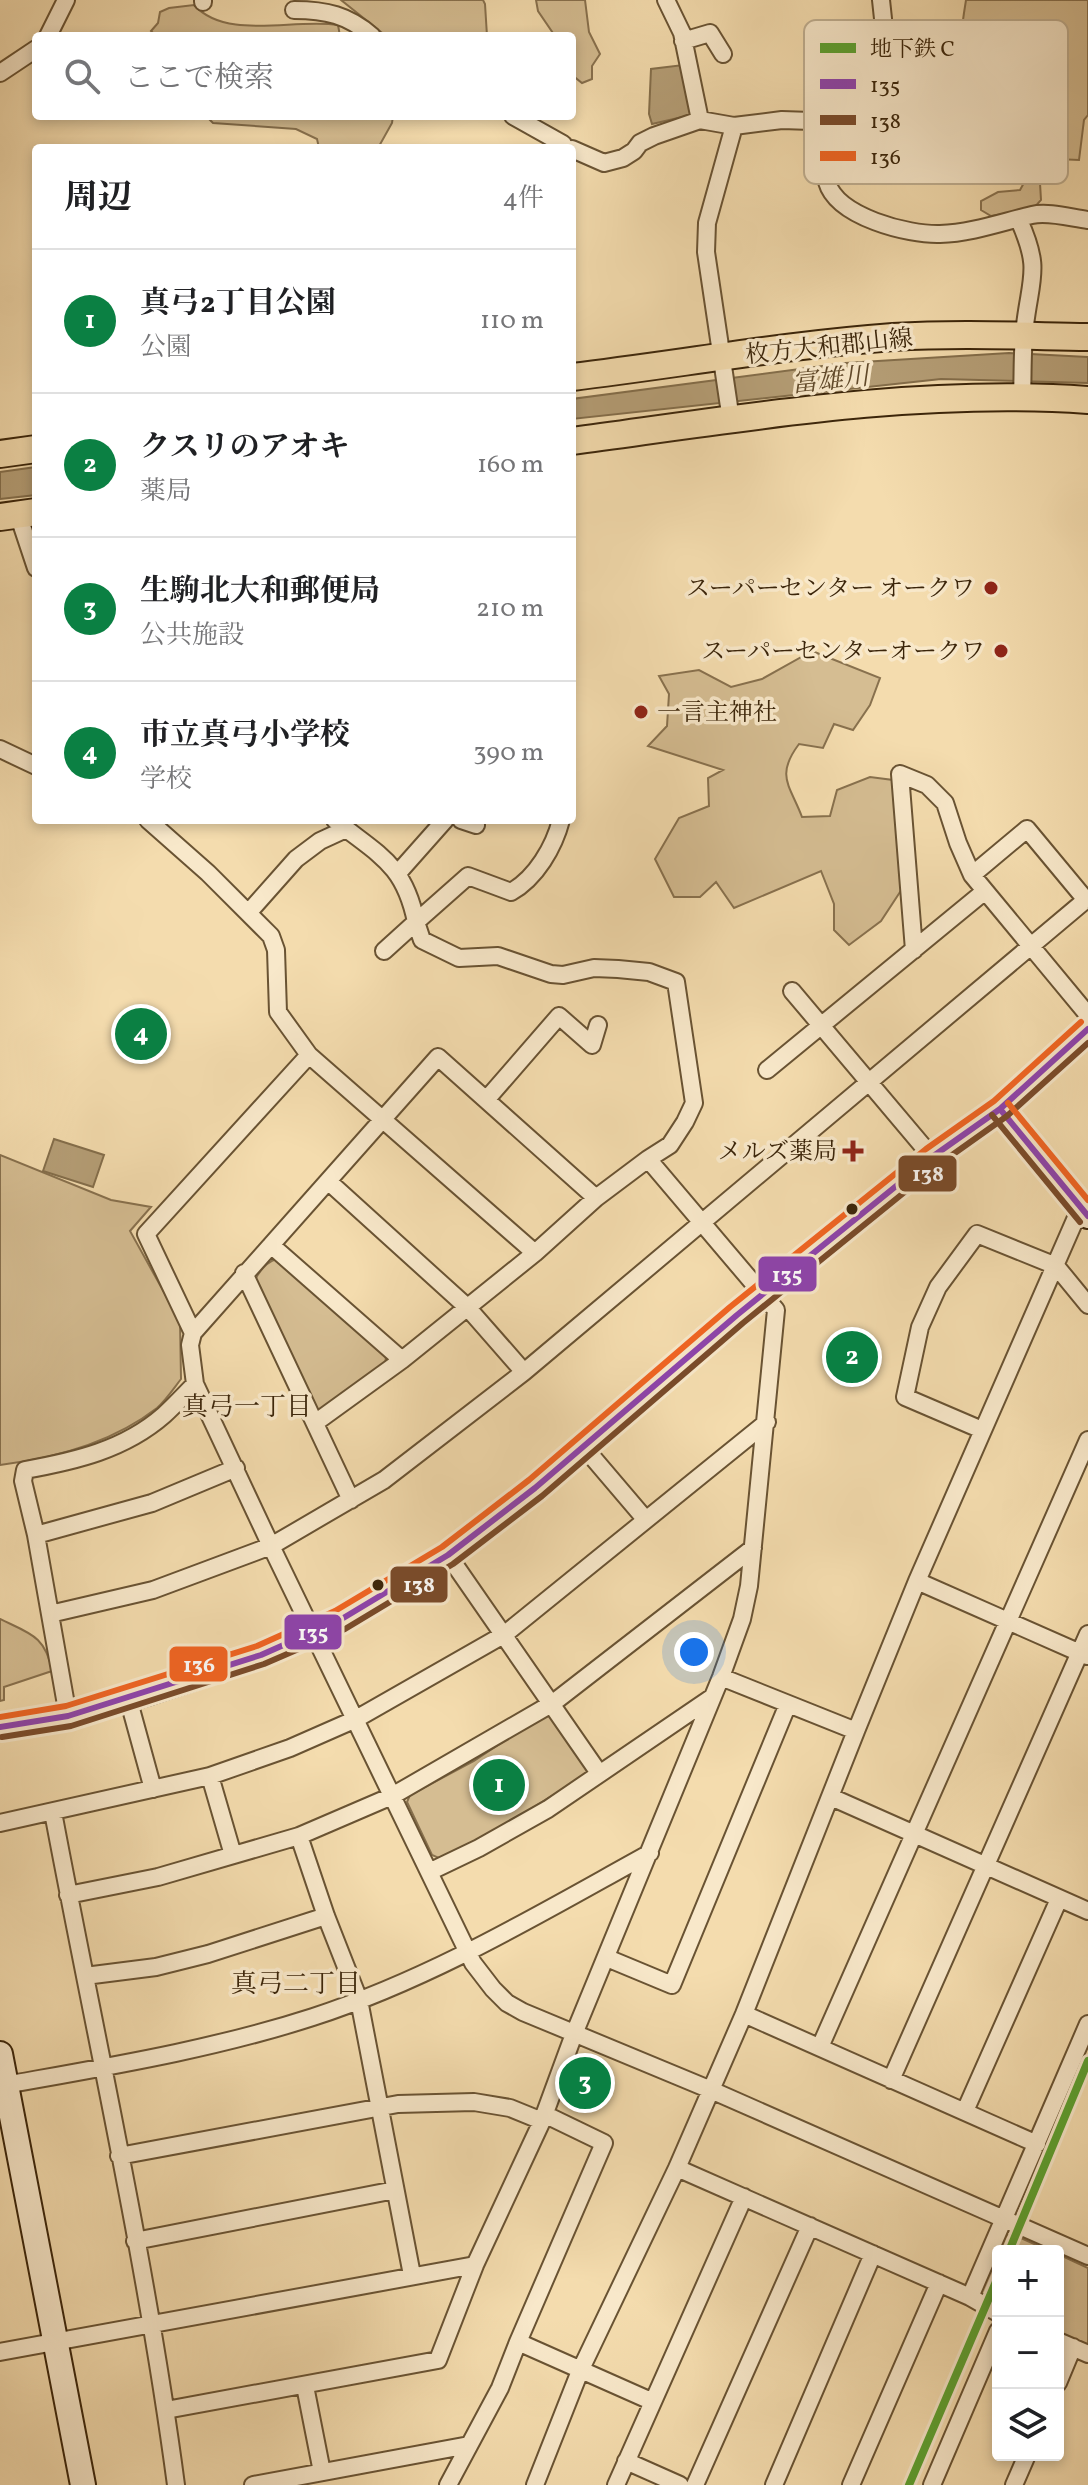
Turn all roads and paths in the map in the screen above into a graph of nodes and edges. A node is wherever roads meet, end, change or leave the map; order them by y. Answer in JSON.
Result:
{"nodes":[{"id":1,"x":66,"y":0,"type":"edge"},
{"id":2,"x":666,"y":0,"type":"edge"},
{"id":3,"x":881,"y":0,"type":"edge"},
{"id":4,"x":294,"y":10,"type":"dead end"},
{"id":5,"x":883,"y":20,"type":"edge"},
{"id":6,"x":50,"y":32,"type":"edge"},
{"id":7,"x":367,"y":32,"type":"edge"},
{"id":8,"x":683,"y":41,"type":"junction"},
{"id":9,"x":32,"y":52,"type":"edge"},
{"id":10,"x":723,"y":54,"type":"dead end"},
{"id":11,"x":0,"y":73,"type":"edge"},
{"id":12,"x":520,"y":120,"type":"edge"},
{"id":13,"x":700,"y":120,"type":"junction"},
{"id":14,"x":804,"y":121,"type":"edge"},
{"id":15,"x":734,"y":126,"type":"junction"},
{"id":16,"x":561,"y":144,"type":"edge"},
{"id":17,"x":576,"y":151,"type":"edge"},
{"id":18,"x":828,"y":184,"type":"edge"},
{"id":19,"x":1019,"y":220,"type":"junction"},
{"id":20,"x":1088,"y":220,"type":"edge"},
{"id":21,"x":1024,"y":336,"type":"junction"},
{"id":22,"x":1088,"y":337,"type":"edge"},
{"id":23,"x":722,"y":358,"type":"junction"},
{"id":24,"x":576,"y":376,"type":"edge"},
{"id":25,"x":1022,"y":396,"type":"junction"},
{"id":26,"x":1088,"y":400,"type":"edge"},
{"id":27,"x":731,"y":420,"type":"junction"},
{"id":28,"x":576,"y":440,"type":"edge"},
{"id":29,"x":32,"y":450,"type":"edge"},
{"id":30,"x":0,"y":454,"type":"edge"},
{"id":31,"x":18,"y":514,"type":"edge"},
{"id":32,"x":32,"y":556,"type":"edge"},
{"id":33,"x":0,"y":749,"type":"edge"},
{"id":34,"x":32,"y":764,"type":"edge"},
{"id":35,"x":152,"y":824,"type":"edge"},
{"id":36,"x":341,"y":824,"type":"edge"},
{"id":37,"x":441,"y":824,"type":"edge"},
{"id":38,"x":560,"y":824,"type":"edge"},
{"id":39,"x":398,"y":873,"type":"junction"},
{"id":40,"x":972,"y":875,"type":"junction"},
{"id":41,"x":985,"y":891,"type":"junction"},
{"id":42,"x":1087,"y":899,"type":"edge"},
{"id":43,"x":249,"y":912,"type":"junction"},
{"id":44,"x":416,"y":922,"type":"junction"},
{"id":45,"x":1030,"y":945,"type":"junction"},
{"id":46,"x":914,"y":950,"type":"junction"},
{"id":47,"x":384,"y":951,"type":"dead end"},
{"id":48,"x":792,"y":991,"type":"dead end"},
{"id":49,"x":1088,"y":1015,"type":"edge"},
{"id":50,"x":598,"y":1025,"type":"dead end"},
{"id":51,"x":822,"y":1027,"type":"junction"},
{"id":52,"x":1088,"y":1029,"type":"edge"},
{"id":53,"x":309,"y":1055,"type":"junction"},
{"id":54,"x":767,"y":1070,"type":"dead end"},
{"id":55,"x":867,"y":1082,"type":"junction"},
{"id":56,"x":486,"y":1100,"type":"junction"},
{"id":57,"x":1000,"y":1109,"type":"junction"},
{"id":58,"x":383,"y":1121,"type":"junction"},
{"id":59,"x":932,"y":1157,"type":"junction"},
{"id":60,"x":648,"y":1159,"type":"junction"},
{"id":61,"x":329,"y":1182,"type":"junction"},
{"id":62,"x":596,"y":1198,"type":"junction"},
{"id":63,"x":1087,"y":1215,"type":"edge"},
{"id":64,"x":701,"y":1222,"type":"junction"},
{"id":65,"x":271,"y":1245,"type":"junction"},
{"id":66,"x":535,"y":1253,"type":"junction"},
{"id":67,"x":1056,"y":1266,"type":"junction"},
{"id":68,"x":244,"y":1273,"type":"junction"},
{"id":69,"x":763,"y":1294,"type":"junction"},
{"id":70,"x":1088,"y":1305,"type":"edge"},
{"id":71,"x":467,"y":1307,"type":"junction"},
{"id":72,"x":193,"y":1333,"type":"junction"},
{"id":73,"x":402,"y":1360,"type":"junction"},
{"id":74,"x":524,"y":1372,"type":"junction"},
{"id":75,"x":195,"y":1384,"type":"junction"},
{"id":76,"x":767,"y":1422,"type":"junction"},
{"id":77,"x":315,"y":1423,"type":"junction"},
{"id":78,"x":982,"y":1430,"type":"junction"},
{"id":79,"x":1088,"y":1440,"type":"edge"},
{"id":80,"x":583,"y":1446,"type":"junction"},
{"id":81,"x":236,"y":1468,"type":"junction"},
{"id":82,"x":1081,"y":1474,"type":"edge"},
{"id":83,"x":351,"y":1500,"type":"junction"},
{"id":84,"x":646,"y":1520,"type":"junction"},
{"id":85,"x":36,"y":1535,"type":"junction"},
{"id":86,"x":271,"y":1546,"type":"junction"},
{"id":87,"x":753,"y":1548,"type":"junction"},
{"id":88,"x":448,"y":1555,"type":"junction"},
{"id":89,"x":917,"y":1581,"type":"junction"},
{"id":90,"x":50,"y":1614,"type":"junction"},
{"id":91,"x":1007,"y":1621,"type":"junction"},
{"id":92,"x":313,"y":1633,"type":"junction"},
{"id":93,"x":505,"y":1634,"type":"junction"},
{"id":94,"x":1088,"y":1634,"type":"edge"},
{"id":95,"x":1084,"y":1655,"type":"edge"},
{"id":96,"x":721,"y":1677,"type":"junction"},
{"id":97,"x":128,"y":1698,"type":"junction"},
{"id":98,"x":711,"y":1698,"type":"junction"},
{"id":99,"x":553,"y":1703,"type":"junction"},
{"id":100,"x":788,"y":1704,"type":"junction"},
{"id":101,"x":68,"y":1716,"type":"junction"},
{"id":102,"x":356,"y":1719,"type":"junction"},
{"id":103,"x":0,"y":1727,"type":"edge"},
{"id":104,"x":856,"y":1731,"type":"junction"},
{"id":105,"x":599,"y":1773,"type":"junction"},
{"id":106,"x":210,"y":1776,"type":"junction"},
{"id":107,"x":153,"y":1789,"type":"junction"},
{"id":108,"x":392,"y":1796,"type":"junction"},
{"id":109,"x":831,"y":1797,"type":"junction"},
{"id":110,"x":53,"y":1812,"type":"junction"},
{"id":111,"x":0,"y":1823,"type":"edge"},
{"id":112,"x":913,"y":1834,"type":"junction"},
{"id":113,"x":299,"y":1836,"type":"junction"},
{"id":114,"x":650,"y":1853,"type":"junction"},
{"id":115,"x":233,"y":1855,"type":"junction"},
{"id":116,"x":985,"y":1866,"type":"junction"},
{"id":117,"x":429,"y":1872,"type":"junction"},
{"id":118,"x":68,"y":1895,"type":"junction"},
{"id":119,"x":1059,"y":1899,"type":"junction"},
{"id":120,"x":1088,"y":1911,"type":"edge"},
{"id":121,"x":326,"y":1916,"type":"junction"},
{"id":122,"x":468,"y":1953,"type":"junction"},
{"id":123,"x":607,"y":1958,"type":"junction"},
{"id":124,"x":85,"y":1976,"type":"junction"},
{"id":125,"x":359,"y":2000,"type":"junction"},
{"id":126,"x":744,"y":2014,"type":"junction"},
{"id":127,"x":1088,"y":2024,"type":"edge"},
{"id":128,"x":574,"y":2034,"type":"junction"},
{"id":129,"x":820,"y":2047,"type":"junction"},
{"id":130,"x":0,"y":2054,"type":"edge"},
{"id":131,"x":103,"y":2066,"type":"junction"},
{"id":132,"x":891,"y":2080,"type":"junction"},
{"id":133,"x":3,"y":2085,"type":"edge"},
{"id":134,"x":711,"y":2090,"type":"junction"},
{"id":135,"x":382,"y":2106,"type":"junction"},
{"id":136,"x":965,"y":2111,"type":"junction"},
{"id":137,"x":543,"y":2118,"type":"junction"},
{"id":138,"x":1037,"y":2144,"type":"junction"},
{"id":139,"x":119,"y":2156,"type":"junction"},
{"id":140,"x":677,"y":2168,"type":"junction"},
{"id":141,"x":395,"y":2190,"type":"junction"},
{"id":142,"x":744,"y":2197,"type":"junction"},
{"id":143,"x":1004,"y":2219,"type":"junction"},
{"id":144,"x":810,"y":2226,"type":"junction"},
{"id":145,"x":135,"y":2241,"type":"junction"},
{"id":146,"x":873,"y":2254,"type":"junction"},
{"id":147,"x":1088,"y":2256,"type":"edge"},
{"id":148,"x":475,"y":2265,"type":"junction"},
{"id":149,"x":412,"y":2275,"type":"junction"},
{"id":150,"x":939,"y":2283,"type":"junction"},
{"id":151,"x":970,"y":2297,"type":"junction"},
{"id":152,"x":992,"y":2310,"type":"edge"},
{"id":153,"x":150,"y":2324,"type":"junction"},
{"id":154,"x":55,"y":2342,"type":"junction"},
{"id":155,"x":518,"y":2342,"type":"junction"},
{"id":156,"x":992,"y":2345,"type":"edge"},
{"id":157,"x":1073,"y":2347,"type":"edge"},
{"id":158,"x":0,"y":2352,"type":"edge"},
{"id":159,"x":1064,"y":2369,"type":"edge"},
{"id":160,"x":580,"y":2371,"type":"junction"},
{"id":161,"x":305,"y":2386,"type":"junction"},
{"id":162,"x":651,"y":2401,"type":"junction"},
{"id":163,"x":166,"y":2410,"type":"junction"},
{"id":164,"x":469,"y":2445,"type":"junction"},
{"id":165,"x":626,"y":2461,"type":"junction"},
{"id":166,"x":1024,"y":2461,"type":"edge"},
{"id":167,"x":322,"y":2472,"type":"junction"},
{"id":168,"x":83,"y":2485,"type":"edge"},
{"id":169,"x":176,"y":2485,"type":"edge"},
{"id":170,"x":253,"y":2485,"type":"edge"},
{"id":171,"x":448,"y":2485,"type":"edge"},
{"id":172,"x":535,"y":2485,"type":"edge"},
{"id":173,"x":616,"y":2485,"type":"edge"},
{"id":174,"x":680,"y":2485,"type":"edge"},
{"id":175,"x":695,"y":2485,"type":"edge"},
{"id":176,"x":774,"y":2485,"type":"edge"},
{"id":177,"x":851,"y":2485,"type":"edge"},
{"id":178,"x":932,"y":2485,"type":"edge"},
{"id":179,"x":1014,"y":2485,"type":"edge"}],
"edges":[{"from":1,"to":6,"type":"street"},
{"from":2,"to":8,"type":"street"},
{"from":3,"to":5,"type":"street"},
{"from":4,"to":7,"type":"street"},
{"from":8,"to":10,"type":"street"},
{"from":8,"to":13,"type":"street"},
{"from":9,"to":11,"type":"street"},
{"from":12,"to":16,"type":"street"},
{"from":13,"to":15,"type":"street"},
{"from":13,"to":17,"type":"street"},
{"from":14,"to":15,"type":"street"},
{"from":15,"to":23,"type":"street"},
{"from":18,"to":19,"type":"street"},
{"from":19,"to":20,"type":"street"},
{"from":19,"to":21,"type":"street"},
{"from":21,"to":22,"type":"main road","name":"枚方大和郡山線"},
{"from":21,"to":23,"type":"main road","name":"枚方大和郡山線"},
{"from":21,"to":25,"type":"street"},
{"from":23,"to":24,"type":"main road","name":"枚方大和郡山線"},
{"from":23,"to":27,"type":"street"},
{"from":25,"to":26,"type":"main road"},
{"from":25,"to":27,"type":"main road"},
{"from":27,"to":28,"type":"main road"},
{"from":29,"to":30,"type":"main road"},
{"from":31,"to":32,"type":"street"},
{"from":33,"to":34,"type":"street"},
{"from":35,"to":43,"type":"street"},
{"from":36,"to":39,"type":"street"},
{"from":36,"to":43,"type":"street"},
{"from":37,"to":39,"type":"street"},
{"from":38,"to":44,"type":"street"},
{"from":39,"to":44,"type":"street"},
{"from":40,"to":41,"type":"street"},
{"from":40,"to":42,"type":"street"},
{"from":40,"to":46,"type":"street"},
{"from":41,"to":45,"type":"street"},
{"from":41,"to":46,"type":"street"},
{"from":42,"to":45,"type":"street"},
{"from":43,"to":53,"type":"street"},
{"from":44,"to":47,"type":"street"},
{"from":44,"to":60,"type":"street"},
{"from":45,"to":49,"type":"street"},
{"from":45,"to":55,"type":"street"},
{"from":46,"to":51,"type":"street"},
{"from":48,"to":51,"type":"street"},
{"from":50,"to":56,"type":"street"},
{"from":51,"to":54,"type":"street"},
{"from":51,"to":55,"type":"street"},
{"from":52,"to":57,"type":"street"},
{"from":53,"to":58,"type":"street"},
{"from":53,"to":72,"type":"street"},
{"from":55,"to":59,"type":"street"},
{"from":55,"to":64,"type":"street"},
{"from":56,"to":58,"type":"street"},
{"from":56,"to":62,"type":"street"},
{"from":57,"to":59,"type":"street"},
{"from":57,"to":63,"type":"street"},
{"from":58,"to":61,"type":"street"},
{"from":58,"to":66,"type":"street"},
{"from":59,"to":69,"type":"street"},
{"from":60,"to":62,"type":"street"},
{"from":60,"to":64,"type":"street"},
{"from":61,"to":65,"type":"street"},
{"from":61,"to":71,"type":"street"},
{"from":62,"to":66,"type":"street"},
{"from":63,"to":67,"type":"street"},
{"from":64,"to":69,"type":"street"},
{"from":64,"to":74,"type":"street"},
{"from":65,"to":68,"type":"street"},
{"from":65,"to":73,"type":"street"},
{"from":66,"to":71,"type":"street"},
{"from":67,"to":70,"type":"street"},
{"from":67,"to":78,"type":"street"},
{"from":67,"to":78,"type":"street"},
{"from":68,"to":72,"type":"street"},
{"from":68,"to":77,"type":"street"},
{"from":69,"to":76,"type":"street"},
{"from":69,"to":80,"type":"street"},
{"from":71,"to":73,"type":"street"},
{"from":71,"to":74,"type":"street"},
{"from":72,"to":75,"type":"street"},
{"from":73,"to":77,"type":"street"},
{"from":74,"to":83,"type":"street"},
{"from":75,"to":81,"type":"street"},
{"from":75,"to":85,"type":"street"},
{"from":76,"to":84,"type":"street"},
{"from":76,"to":87,"type":"street"},
{"from":77,"to":83,"type":"street"},
{"from":78,"to":89,"type":"street"},
{"from":79,"to":82,"type":"street"},
{"from":80,"to":84,"type":"street"},
{"from":80,"to":88,"type":"street"},
{"from":81,"to":85,"type":"street"},
{"from":81,"to":86,"type":"street"},
{"from":82,"to":91,"type":"street"},
{"from":83,"to":86,"type":"street"},
{"from":84,"to":93,"type":"street"},
{"from":85,"to":90,"type":"street"},
{"from":86,"to":90,"type":"street"},
{"from":86,"to":92,"type":"street"},
{"from":87,"to":96,"type":"street"},
{"from":87,"to":99,"type":"street"},
{"from":88,"to":92,"type":"street"},
{"from":88,"to":93,"type":"street"},
{"from":89,"to":91,"type":"street"},
{"from":89,"to":104,"type":"street"},
{"from":90,"to":101,"type":"street"},
{"from":91,"to":95,"type":"street"},
{"from":91,"to":112,"type":"street"},
{"from":92,"to":97,"type":"street"},
{"from":92,"to":102,"type":"street"},
{"from":93,"to":99,"type":"street"},
{"from":93,"to":102,"type":"street"},
{"from":94,"to":95,"type":"street"},
{"from":95,"to":116,"type":"street"},
{"from":96,"to":98,"type":"street"},
{"from":96,"to":100,"type":"street"},
{"from":97,"to":101,"type":"street"},
{"from":97,"to":107,"type":"street"},
{"from":98,"to":105,"type":"street"},
{"from":98,"to":114,"type":"street"},
{"from":99,"to":105,"type":"street"},
{"from":99,"to":108,"type":"street"},
{"from":100,"to":104,"type":"street"},
{"from":100,"to":123,"type":"street"},
{"from":101,"to":103,"type":"street"},
{"from":102,"to":106,"type":"street"},
{"from":102,"to":108,"type":"street"},
{"from":104,"to":109,"type":"street"},
{"from":105,"to":117,"type":"street"},
{"from":106,"to":107,"type":"street"},
{"from":106,"to":115,"type":"street"},
{"from":107,"to":110,"type":"street"},
{"from":108,"to":113,"type":"street"},
{"from":108,"to":117,"type":"street"},
{"from":109,"to":112,"type":"street"},
{"from":109,"to":126,"type":"street"},
{"from":110,"to":111,"type":"street"},
{"from":110,"to":118,"type":"street"},
{"from":112,"to":116,"type":"street"},
{"from":112,"to":129,"type":"street"},
{"from":113,"to":115,"type":"street"},
{"from":113,"to":121,"type":"street"},
{"from":114,"to":122,"type":"street"},
{"from":114,"to":123,"type":"street"},
{"from":115,"to":118,"type":"street"},
{"from":116,"to":119,"type":"street"},
{"from":116,"to":132,"type":"street"},
{"from":117,"to":122,"type":"street"},
{"from":118,"to":124,"type":"street"},
{"from":119,"to":120,"type":"street"},
{"from":119,"to":136,"type":"street"},
{"from":121,"to":124,"type":"street"},
{"from":121,"to":125,"type":"street"},
{"from":122,"to":125,"type":"street"},
{"from":122,"to":128,"type":"street"},
{"from":123,"to":128,"type":"street"},
{"from":124,"to":131,"type":"street"},
{"from":125,"to":131,"type":"street"},
{"from":125,"to":135,"type":"street"},
{"from":126,"to":129,"type":"street"},
{"from":126,"to":134,"type":"street"},
{"from":127,"to":138,"type":"street"},
{"from":128,"to":134,"type":"street"},
{"from":128,"to":137,"type":"street"},
{"from":129,"to":132,"type":"street"},
{"from":130,"to":133,"type":"street"},
{"from":131,"to":133,"type":"street"},
{"from":131,"to":139,"type":"street"},
{"from":132,"to":136,"type":"street"},
{"from":133,"to":154,"type":"street"},
{"from":134,"to":140,"type":"street"},
{"from":134,"to":143,"type":"street"},
{"from":135,"to":137,"type":"street"},
{"from":135,"to":139,"type":"street"},
{"from":135,"to":141,"type":"street"},
{"from":136,"to":138,"type":"street"},
{"from":137,"to":148,"type":"street"},
{"from":137,"to":155,"type":"street"},
{"from":138,"to":143,"type":"street"},
{"from":139,"to":145,"type":"street"},
{"from":140,"to":142,"type":"street"},
{"from":140,"to":160,"type":"street"},
{"from":141,"to":145,"type":"street"},
{"from":141,"to":149,"type":"street"},
{"from":142,"to":144,"type":"street"},
{"from":142,"to":162,"type":"street"},
{"from":143,"to":147,"type":"street"},
{"from":143,"to":151,"type":"street"},
{"from":144,"to":146,"type":"street"},
{"from":144,"to":175,"type":"street"},
{"from":145,"to":153,"type":"street"},
{"from":146,"to":150,"type":"street"},
{"from":146,"to":176,"type":"street"},
{"from":148,"to":149,"type":"street"},
{"from":148,"to":161,"type":"street"},
{"from":149,"to":153,"type":"street"},
{"from":150,"to":151,"type":"street"},
{"from":150,"to":177,"type":"street"},
{"from":151,"to":152,"type":"street"},
{"from":153,"to":154,"type":"street"},
{"from":153,"to":163,"type":"street"},
{"from":154,"to":158,"type":"street"},
{"from":154,"to":168,"type":"street"},
{"from":155,"to":160,"type":"street"},
{"from":155,"to":164,"type":"street"},
{"from":156,"to":178,"type":"street"},
{"from":157,"to":159,"type":"street"},
{"from":160,"to":162,"type":"street"},
{"from":160,"to":172,"type":"street"},
{"from":161,"to":163,"type":"street"},
{"from":161,"to":167,"type":"street"},
{"from":162,"to":165,"type":"street"},
{"from":163,"to":169,"type":"street"},
{"from":164,"to":167,"type":"street"},
{"from":164,"to":171,"type":"street"},
{"from":165,"to":173,"type":"street"},
{"from":165,"to":174,"type":"street"},
{"from":166,"to":179,"type":"street"},
{"from":167,"to":170,"type":"street"}]}
